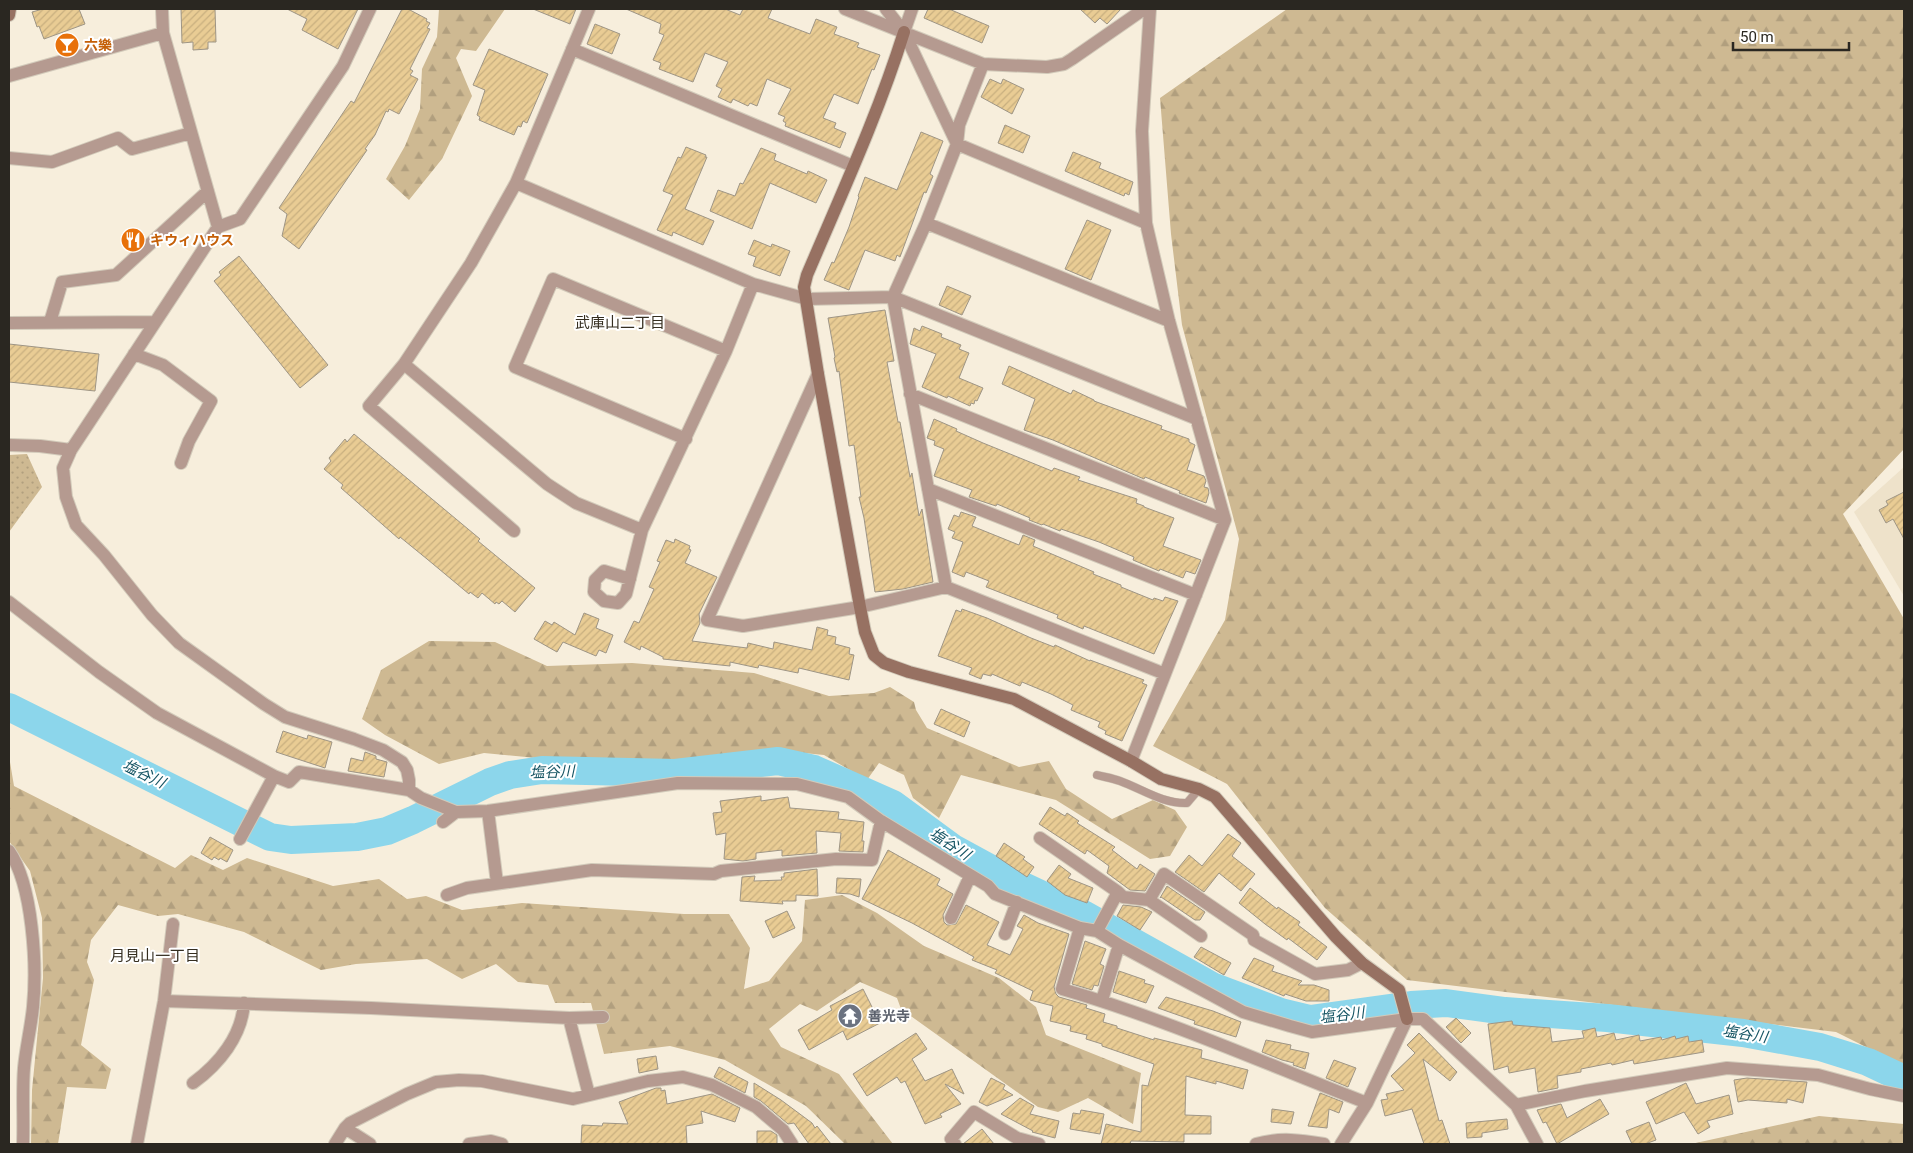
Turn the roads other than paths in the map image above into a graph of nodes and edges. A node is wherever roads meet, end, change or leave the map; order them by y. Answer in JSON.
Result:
{"nodes":[{"id":1,"x":10,"y":9,"type":"edge"},
{"id":2,"x":162,"y":9,"type":"edge"},
{"id":3,"x":370,"y":9,"type":"edge"},
{"id":4,"x":589,"y":9,"type":"edge"},
{"id":5,"x":845,"y":9,"type":"edge"},
{"id":6,"x":886,"y":9,"type":"edge"},
{"id":7,"x":912,"y":9,"type":"edge"},
{"id":8,"x":1144,"y":9,"type":"edge"},
{"id":9,"x":1150,"y":9,"type":"edge"},
{"id":10,"x":9,"y":15,"type":"edge"},
{"id":11,"x":904,"y":32,"type":"junction"},
{"id":12,"x":163,"y":34,"type":"junction"},
{"id":13,"x":572,"y":49,"type":"junction"},
{"id":14,"x":983,"y":64,"type":"junction"},
{"id":15,"x":9,"y":76,"type":"edge"},
{"id":16,"x":191,"y":132,"type":"junction"},
{"id":17,"x":956,"y":144,"type":"junction"},
{"id":18,"x":9,"y":158,"type":"edge"},
{"id":19,"x":853,"y":166,"type":"junction"},
{"id":20,"x":516,"y":183,"type":"junction"},
{"id":21,"x":208,"y":191,"type":"junction"},
{"id":22,"x":926,"y":223,"type":"junction"},
{"id":23,"x":1146,"y":223,"type":"junction"},
{"id":24,"x":218,"y":227,"type":"junction"},
{"id":25,"x":753,"y":284,"type":"junction"},
{"id":26,"x":893,"y":297,"type":"junction"},
{"id":27,"x":807,"y":299,"type":"junction"},
{"id":28,"x":1170,"y":321,"type":"junction"},
{"id":29,"x":50,"y":322,"type":"junction"},
{"id":30,"x":155,"y":322,"type":"junction"},
{"id":31,"x":9,"y":323,"type":"edge"},
{"id":32,"x":726,"y":351,"type":"junction"},
{"id":33,"x":134,"y":354,"type":"junction"},
{"id":34,"x":404,"y":364,"type":"junction"},
{"id":35,"x":818,"y":374,"type":"junction"},
{"id":36,"x":910,"y":394,"type":"junction"},
{"id":37,"x":1197,"y":419,"type":"junction"},
{"id":38,"x":686,"y":439,"type":"junction"},
{"id":39,"x":9,"y":445,"type":"edge"},
{"id":40,"x":71,"y":450,"type":"junction"},
{"id":41,"x":181,"y":463,"type":"dead end"},
{"id":42,"x":928,"y":489,"type":"junction"},
{"id":43,"x":1226,"y":520,"type":"junction"},
{"id":44,"x":642,"y":530,"type":"junction"},
{"id":45,"x":514,"y":531,"type":"dead end"},
{"id":46,"x":630,"y":579,"type":"dead end"},
{"id":47,"x":946,"y":587,"type":"junction"},
{"id":48,"x":1196,"y":595,"type":"junction"},
{"id":49,"x":9,"y":602,"type":"edge"},
{"id":50,"x":860,"y":607,"type":"junction"},
{"id":51,"x":1165,"y":674,"type":"junction"},
{"id":52,"x":1131,"y":761,"type":"junction"},
{"id":53,"x":1097,"y":775,"type":"dead end"},
{"id":54,"x":274,"y":776,"type":"junction"},
{"id":55,"x":1200,"y":789,"type":"junction"},
{"id":56,"x":409,"y":790,"type":"junction"},
{"id":57,"x":488,"y":811,"type":"junction"},
{"id":58,"x":456,"y":812,"type":"junction"},
{"id":59,"x":881,"y":821,"type":"junction"},
{"id":60,"x":444,"y":822,"type":"dead end"},
{"id":61,"x":1040,"y":838,"type":"dead end"},
{"id":62,"x":240,"y":839,"type":"dead end"},
{"id":63,"x":9,"y":850,"type":"edge"},
{"id":64,"x":970,"y":876,"type":"junction"},
{"id":65,"x":498,"y":883,"type":"junction"},
{"id":66,"x":1118,"y":892,"type":"junction"},
{"id":67,"x":446,"y":895,"type":"dead end"},
{"id":68,"x":1149,"y":900,"type":"junction"},
{"id":69,"x":1017,"y":902,"type":"junction"},
{"id":70,"x":951,"y":918,"type":"dead end"},
{"id":71,"x":173,"y":924,"type":"dead end"},
{"id":72,"x":1080,"y":928,"type":"junction"},
{"id":73,"x":1097,"y":931,"type":"junction"},
{"id":74,"x":1005,"y":934,"type":"dead end"},
{"id":75,"x":1201,"y":936,"type":"dead end"},
{"id":76,"x":1119,"y":945,"type":"junction"},
{"id":77,"x":1362,"y":963,"type":"junction"},
{"id":78,"x":1102,"y":1000,"type":"junction"},
{"id":79,"x":164,"y":1001,"type":"junction"},
{"id":80,"x":244,"y":1003,"type":"junction"},
{"id":81,"x":603,"y":1017,"type":"dead end"},
{"id":82,"x":569,"y":1018,"type":"junction"},
{"id":83,"x":1407,"y":1018,"type":"junction"},
{"id":84,"x":192,"y":1083,"type":"dead end"},
{"id":85,"x":589,"y":1096,"type":"junction"},
{"id":86,"x":1904,"y":1096,"type":"edge"},
{"id":87,"x":1367,"y":1103,"type":"junction"},
{"id":88,"x":1516,"y":1105,"type":"junction"},
{"id":89,"x":345,"y":1128,"type":"junction"},
{"id":90,"x":23,"y":1144,"type":"edge"},
{"id":91,"x":137,"y":1144,"type":"edge"},
{"id":92,"x":335,"y":1144,"type":"edge"},
{"id":93,"x":370,"y":1144,"type":"edge"},
{"id":94,"x":469,"y":1144,"type":"edge"},
{"id":95,"x":502,"y":1144,"type":"edge"},
{"id":96,"x":792,"y":1144,"type":"edge"},
{"id":97,"x":955,"y":1144,"type":"edge"},
{"id":98,"x":1039,"y":1144,"type":"edge"},
{"id":99,"x":1256,"y":1144,"type":"edge"},
{"id":100,"x":1324,"y":1144,"type":"edge"},
{"id":101,"x":1341,"y":1144,"type":"edge"},
{"id":102,"x":1537,"y":1144,"type":"edge"}],
"edges":[{"from":1,"to":10,"type":"street"},
{"from":2,"to":12,"type":"street"},
{"from":3,"to":24,"type":"street"},
{"from":4,"to":13,"type":"street"},
{"from":5,"to":11,"type":"street"},
{"from":6,"to":11,"type":"street"},
{"from":7,"to":11,"type":"street"},
{"from":8,"to":14,"type":"street"},
{"from":9,"to":23,"type":"street"},
{"from":11,"to":14,"type":"street"},
{"from":11,"to":17,"type":"street"},
{"from":11,"to":19,"type":"street"},
{"from":12,"to":15,"type":"street"},
{"from":12,"to":16,"type":"street"},
{"from":13,"to":19,"type":"street"},
{"from":13,"to":20,"type":"street"},
{"from":14,"to":17,"type":"street"},
{"from":16,"to":18,"type":"street"},
{"from":16,"to":21,"type":"street"},
{"from":17,"to":22,"type":"street"},
{"from":17,"to":23,"type":"street"},
{"from":19,"to":27,"type":"street"},
{"from":20,"to":25,"type":"street"},
{"from":20,"to":34,"type":"street"},
{"from":21,"to":24,"type":"street"},
{"from":21,"to":29,"type":"street"},
{"from":22,"to":26,"type":"street"},
{"from":22,"to":28,"type":"street"},
{"from":23,"to":28,"type":"street"},
{"from":24,"to":30,"type":"street"},
{"from":25,"to":27,"type":"street"},
{"from":25,"to":32,"type":"street"},
{"from":26,"to":27,"type":"street"},
{"from":26,"to":36,"type":"street"},
{"from":26,"to":37,"type":"street"},
{"from":27,"to":35,"type":"street"},
{"from":28,"to":37,"type":"street"},
{"from":29,"to":30,"type":"street"},
{"from":29,"to":31,"type":"street"},
{"from":30,"to":33,"type":"street"},
{"from":32,"to":38,"type":"street"},
{"from":32,"to":38,"type":"street"},
{"from":33,"to":40,"type":"street"},
{"from":33,"to":41,"type":"street"},
{"from":34,"to":44,"type":"street"},
{"from":34,"to":45,"type":"street"},
{"from":35,"to":50,"type":"street"},
{"from":35,"to":50,"type":"street"},
{"from":36,"to":42,"type":"street"},
{"from":36,"to":43,"type":"street"},
{"from":37,"to":43,"type":"street"},
{"from":38,"to":44,"type":"street"},
{"from":39,"to":40,"type":"street"},
{"from":40,"to":56,"type":"street"},
{"from":42,"to":47,"type":"street"},
{"from":42,"to":48,"type":"street"},
{"from":43,"to":48,"type":"street"},
{"from":44,"to":46,"type":"street"},
{"from":47,"to":50,"type":"street"},
{"from":47,"to":51,"type":"street"},
{"from":48,"to":51,"type":"street"},
{"from":49,"to":54,"type":"street"},
{"from":50,"to":52,"type":"street"},
{"from":51,"to":52,"type":"street"},
{"from":52,"to":55,"type":"street"},
{"from":53,"to":55,"type":"lane"},
{"from":54,"to":56,"type":"street"},
{"from":54,"to":62,"type":"street"},
{"from":55,"to":77,"type":"street"},
{"from":56,"to":58,"type":"street"},
{"from":57,"to":58,"type":"street"},
{"from":57,"to":59,"type":"street"},
{"from":57,"to":65,"type":"street"},
{"from":58,"to":60,"type":"street"},
{"from":59,"to":64,"type":"street"},
{"from":59,"to":65,"type":"street"},
{"from":61,"to":66,"type":"street"},
{"from":63,"to":90,"type":"street"},
{"from":64,"to":69,"type":"street"},
{"from":64,"to":70,"type":"street"},
{"from":65,"to":67,"type":"street"},
{"from":66,"to":68,"type":"street"},
{"from":66,"to":73,"type":"street"},
{"from":68,"to":75,"type":"street"},
{"from":68,"to":77,"type":"street"},
{"from":69,"to":72,"type":"street"},
{"from":69,"to":74,"type":"street"},
{"from":71,"to":79,"type":"street"},
{"from":72,"to":73,"type":"street"},
{"from":72,"to":78,"type":"street"},
{"from":73,"to":76,"type":"street"},
{"from":76,"to":78,"type":"street"},
{"from":76,"to":83,"type":"street"},
{"from":77,"to":83,"type":"street"},
{"from":78,"to":87,"type":"street"},
{"from":79,"to":80,"type":"street"},
{"from":79,"to":91,"type":"street"},
{"from":80,"to":82,"type":"street"},
{"from":80,"to":84,"type":"street"},
{"from":81,"to":82,"type":"street"},
{"from":82,"to":85,"type":"street"},
{"from":83,"to":87,"type":"street"},
{"from":83,"to":88,"type":"street"},
{"from":85,"to":89,"type":"street"},
{"from":85,"to":96,"type":"street"},
{"from":86,"to":88,"type":"street"},
{"from":87,"to":101,"type":"street"},
{"from":88,"to":102,"type":"street"},
{"from":89,"to":92,"type":"street"},
{"from":89,"to":93,"type":"street"},
{"from":94,"to":95,"type":"street"},
{"from":97,"to":98,"type":"street"},
{"from":99,"to":100,"type":"street"}]}
